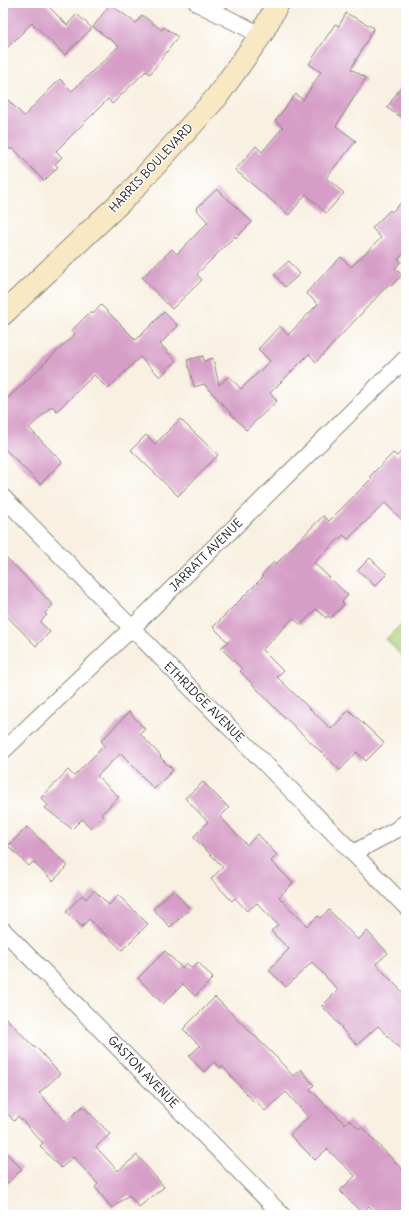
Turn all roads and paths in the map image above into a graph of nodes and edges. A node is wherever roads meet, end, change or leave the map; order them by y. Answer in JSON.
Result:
{"nodes":[{"id":1,"x":197,"y":3,"type":"edge"},
{"id":2,"x":278,"y":3,"type":"edge"},
{"id":3,"x":261,"y":35,"type":"junction"},
{"id":4,"x":3,"y":314,"type":"edge"},
{"id":5,"x":406,"y":358,"type":"edge"},
{"id":6,"x":3,"y":497,"type":"edge"},
{"id":7,"x":132,"y":628,"type":"junction"},
{"id":8,"x":3,"y":751,"type":"edge"},
{"id":9,"x":406,"y":822,"type":"edge"},
{"id":10,"x":353,"y":853,"type":"junction"},
{"id":11,"x":406,"y":907,"type":"edge"},
{"id":12,"x":3,"y":930,"type":"edge"},
{"id":13,"x":282,"y":1215,"type":"edge"}],
"edges":[{"from":1,"to":3,"type":"street"},
{"from":2,"to":3,"type":"street","name":"HARRIS BOULEVARD"},
{"from":3,"to":4,"type":"street","name":"HARRIS BOULEVARD"},
{"from":5,"to":7,"type":"street","name":"JARRATT AVENUE"},
{"from":6,"to":7,"type":"street","name":"ETHRIDGE AVENUE"},
{"from":7,"to":8,"type":"street","name":"JARRATT AVENUE"},
{"from":7,"to":10,"type":"street","name":"ETHRIDGE AVENUE"},
{"from":9,"to":10,"type":"street"},
{"from":10,"to":11,"type":"street","name":"ETHRIDGE AVENUE"},
{"from":12,"to":13,"type":"street","name":"GASTON AVENUE"}]}
